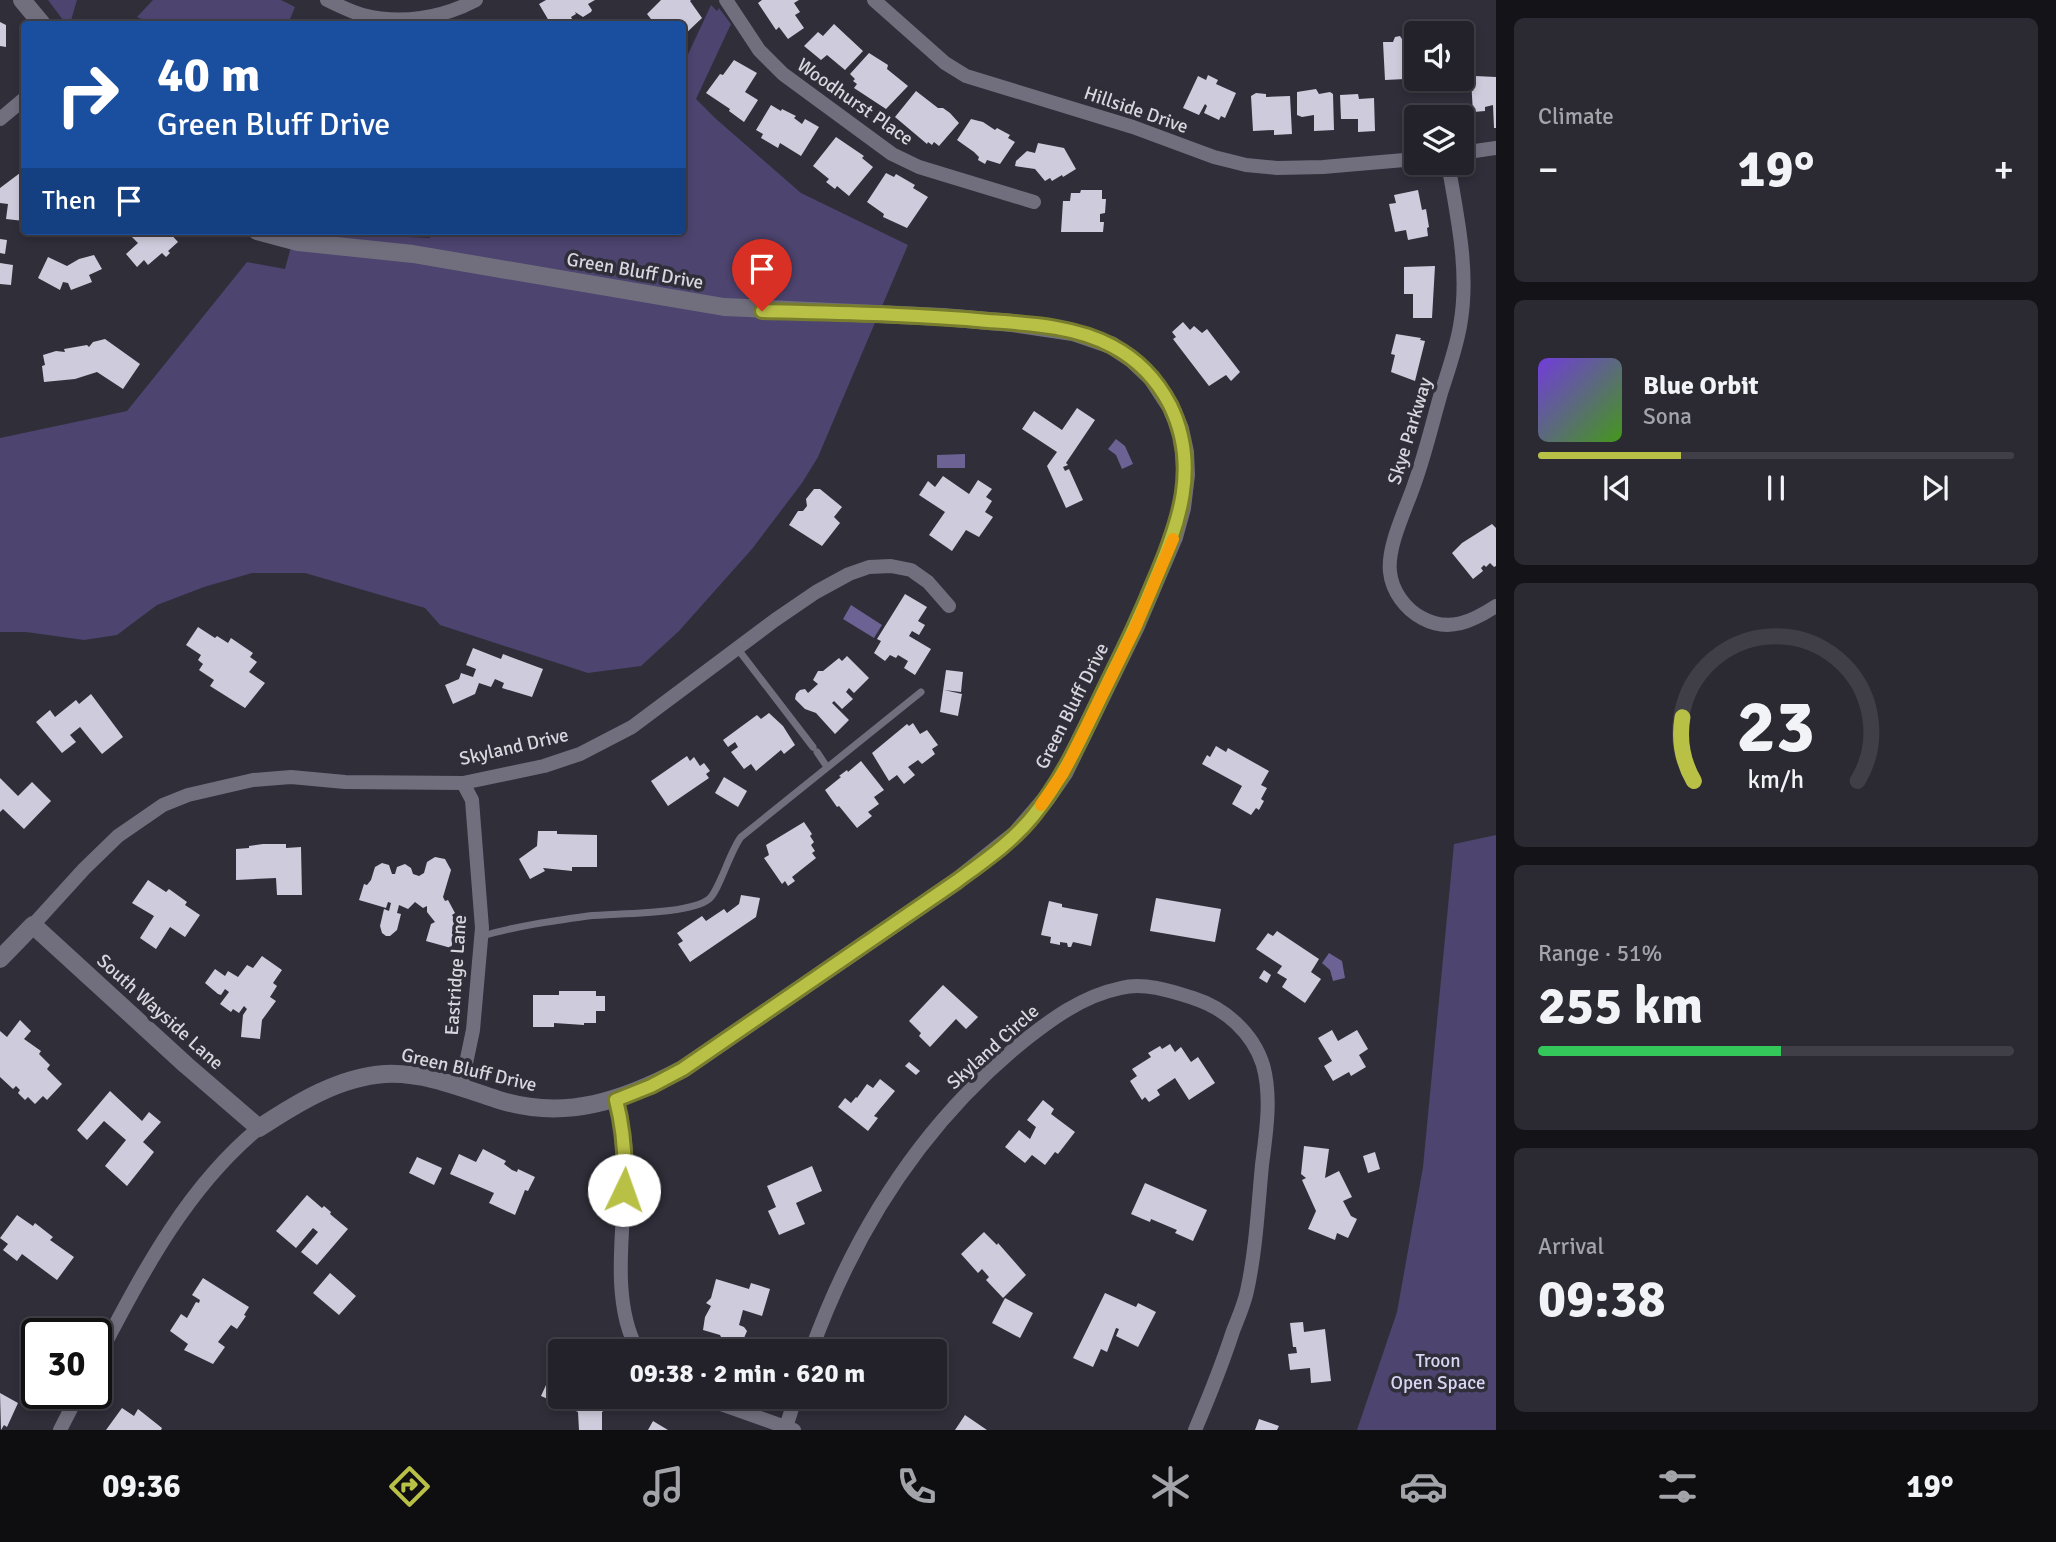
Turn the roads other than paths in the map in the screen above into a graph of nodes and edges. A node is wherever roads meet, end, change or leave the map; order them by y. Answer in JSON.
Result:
{"nodes":[{"id":1,"x":22,"y":0,"type":"edge"},
{"id":2,"x":327,"y":0,"type":"edge"},
{"id":3,"x":476,"y":0,"type":"edge"},
{"id":4,"x":726,"y":0,"type":"edge"},
{"id":5,"x":874,"y":0,"type":"edge"},
{"id":6,"x":40,"y":21,"type":"edge"},
{"id":7,"x":21,"y":101,"type":"edge"},
{"id":8,"x":0,"y":118,"type":"edge"},
{"id":9,"x":1496,"y":148,"type":"edge"},
{"id":10,"x":1474,"y":151,"type":"edge"},
{"id":11,"x":1404,"y":160,"type":"edge"},
{"id":12,"x":1450,"y":175,"type":"edge"},
{"id":13,"x":1034,"y":202,"type":"dead end"},
{"id":14,"x":272,"y":235,"type":"edge"},
{"id":15,"x":948,"y":606,"type":"dead end"},
{"id":16,"x":1496,"y":606,"type":"edge"},
{"id":17,"x":737,"y":648,"type":"junction"},
{"id":18,"x":921,"y":692,"type":"dead end"},
{"id":19,"x":827,"y":767,"type":"junction"},
{"id":20,"x":463,"y":783,"type":"junction"},
{"id":21,"x":33,"y":925,"type":"junction"},
{"id":22,"x":482,"y":937,"type":"junction"},
{"id":23,"x":0,"y":959,"type":"edge"},
{"id":24,"x":461,"y":1087,"type":"junction"},
{"id":25,"x":616,"y":1100,"type":"junction"},
{"id":26,"x":259,"y":1128,"type":"junction"},
{"id":27,"x":112,"y":1330,"type":"edge"},
{"id":28,"x":632,"y":1339,"type":"edge"},
{"id":29,"x":816,"y":1339,"type":"edge"},
{"id":30,"x":71,"y":1409,"type":"edge"},
{"id":31,"x":734,"y":1409,"type":"edge"},
{"id":32,"x":793,"y":1409,"type":"edge"},
{"id":33,"x":789,"y":1429,"type":"edge"},
{"id":34,"x":60,"y":1430,"type":"edge"},
{"id":35,"x":1195,"y":1430,"type":"edge"}],
"edges":[{"from":1,"to":6,"type":"street"},
{"from":2,"to":3,"type":"street"},
{"from":4,"to":13,"type":"street","name":"Woodhurst Place"},
{"from":5,"to":11,"type":"street","name":"Hillside Drive"},
{"from":7,"to":8,"type":"street"},
{"from":9,"to":10,"type":"street"},
{"from":12,"to":16,"type":"street","name":"Skye Parkway"},
{"from":14,"to":25,"type":"street","name":"Green Bluff Drive"},
{"from":15,"to":17,"type":"street","name":"Skyland Drive"},
{"from":17,"to":19,"type":"lane"},
{"from":17,"to":20,"type":"street","name":"Skyland Drive"},
{"from":18,"to":19,"type":"lane"},
{"from":19,"to":22,"type":"lane"},
{"from":20,"to":21,"type":"street","name":"Skyland Drive"},
{"from":20,"to":22,"type":"street","name":"Eastridge Lane"},
{"from":21,"to":23,"type":"street","name":"Skyland Drive"},
{"from":21,"to":26,"type":"street","name":"South Wayside Lane"},
{"from":22,"to":24,"type":"street","name":"Eastridge Lane"},
{"from":24,"to":25,"type":"street","name":"Green Bluff Drive"},
{"from":24,"to":26,"type":"street","name":"Green Bluff Drive"},
{"from":25,"to":28,"type":"street"},
{"from":26,"to":27,"type":"street","name":"Green Bluff Drive"},
{"from":29,"to":35,"type":"street","name":"Skyland Circle"},
{"from":30,"to":34,"type":"street"},
{"from":31,"to":33,"type":"street"},
{"from":32,"to":33,"type":"street"}]}
